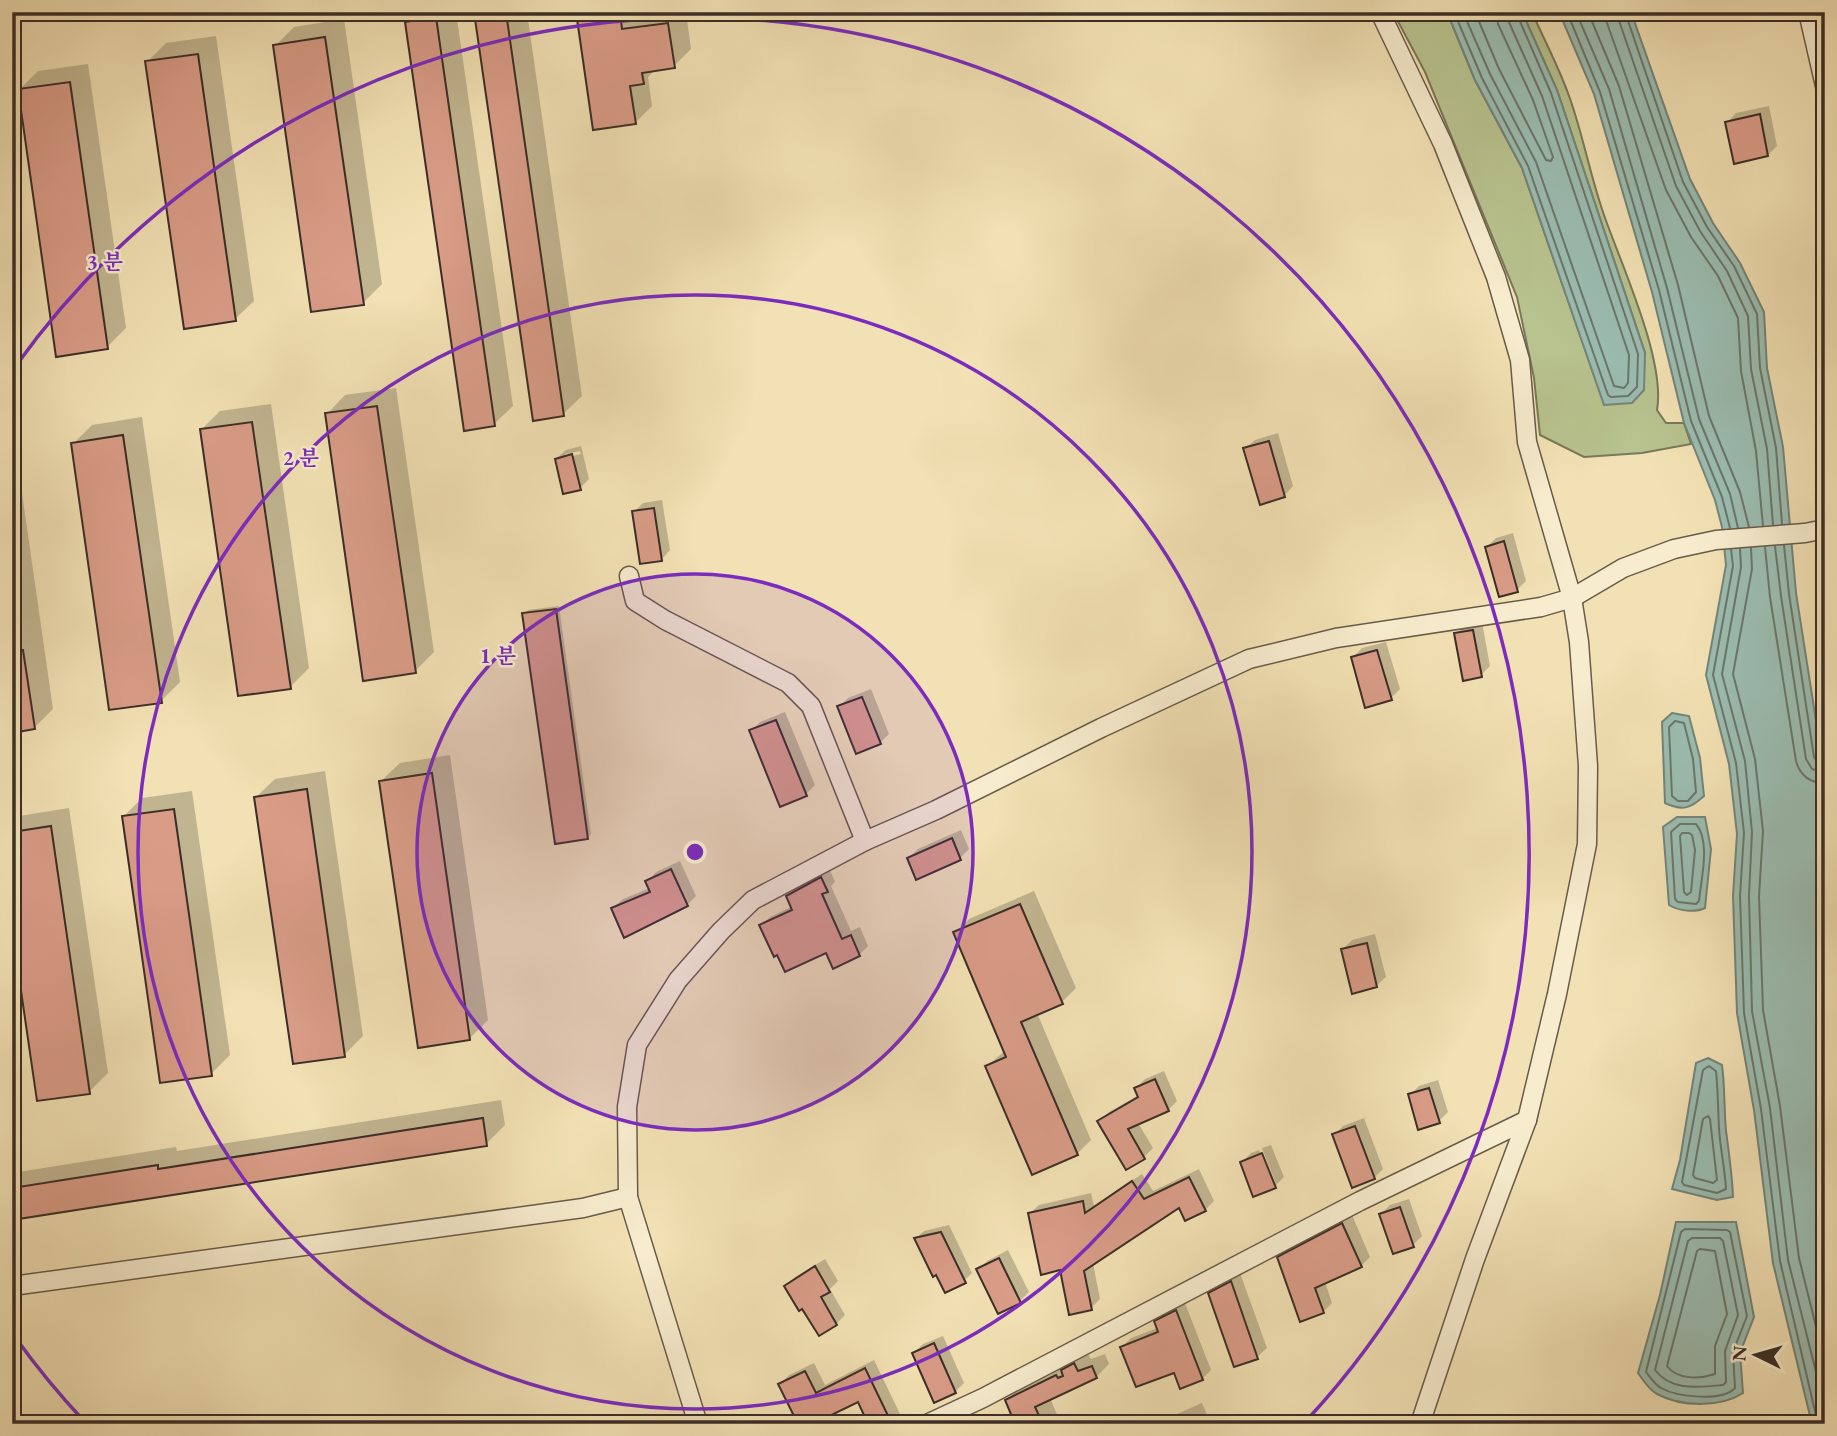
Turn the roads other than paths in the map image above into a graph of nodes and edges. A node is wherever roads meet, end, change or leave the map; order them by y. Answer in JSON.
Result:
{"nodes":[{"id":1,"x":1380,"y":12,"type":"edge"},
{"id":2,"x":1808,"y":12,"type":"edge"},
{"id":3,"x":1825,"y":86,"type":"edge"},
{"id":4,"x":1825,"y":528,"type":"edge"},
{"id":5,"x":629,"y":576,"type":"dead end"},
{"id":6,"x":1572,"y":598,"type":"junction"},
{"id":7,"x":866,"y":841,"type":"junction"},
{"id":8,"x":1527,"y":1120,"type":"junction"},
{"id":9,"x":628,"y":1197,"type":"junction"},
{"id":10,"x":12,"y":1286,"type":"edge"},
{"id":11,"x":698,"y":1424,"type":"edge"},
{"id":12,"x":927,"y":1424,"type":"edge"},
{"id":13,"x":1420,"y":1424,"type":"edge"}],
"edges":[{"from":1,"to":6,"type":"street"},
{"from":2,"to":3,"type":"street"},
{"from":4,"to":6,"type":"street"},
{"from":5,"to":7,"type":"street"},
{"from":6,"to":7,"type":"street"},
{"from":6,"to":8,"type":"street"},
{"from":7,"to":9,"type":"street"},
{"from":8,"to":12,"type":"street"},
{"from":8,"to":13,"type":"street"},
{"from":9,"to":10,"type":"street"},
{"from":9,"to":11,"type":"street"}]}
